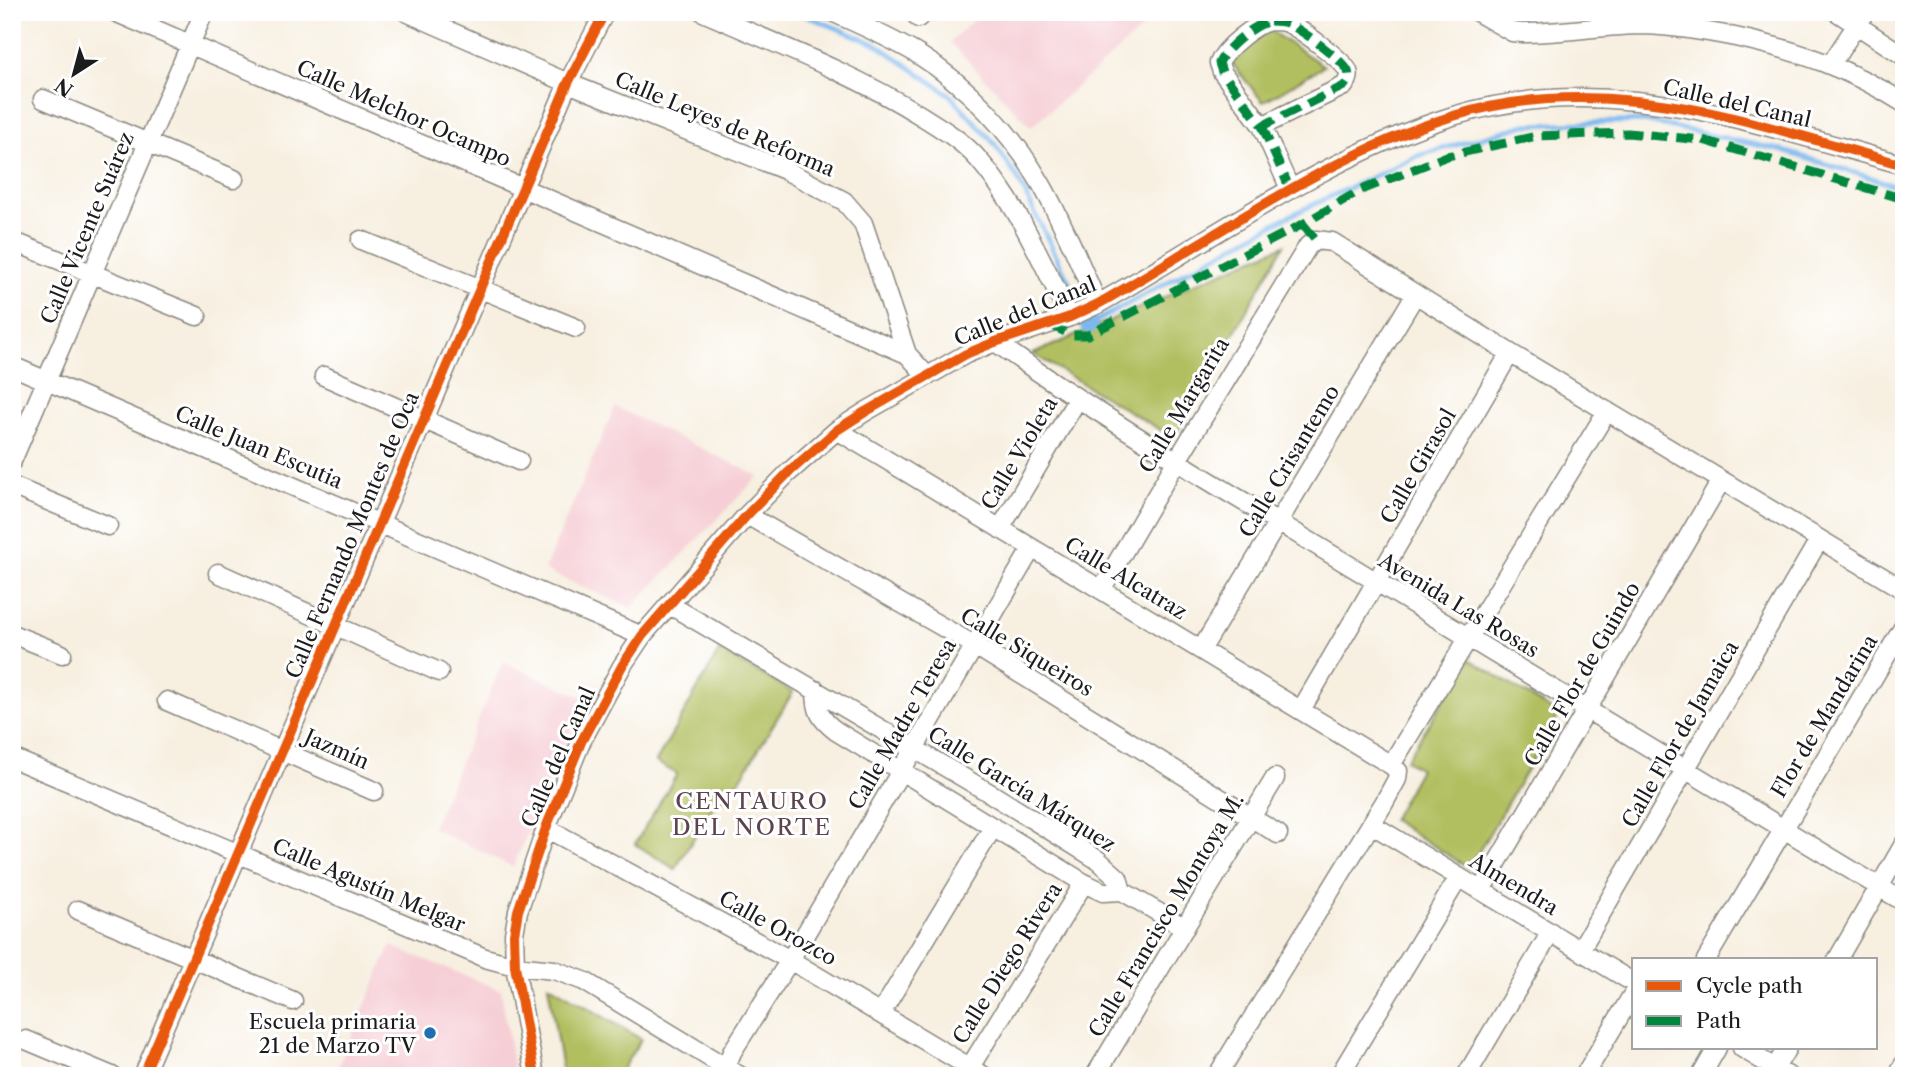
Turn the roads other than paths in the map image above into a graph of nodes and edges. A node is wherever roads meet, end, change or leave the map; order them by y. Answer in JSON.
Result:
{"nodes":[{"id":1,"x":115,"y":12,"type":"edge"},
{"id":2,"x":204,"y":12,"type":"edge"},
{"id":3,"x":406,"y":12,"type":"edge"},
{"id":4,"x":605,"y":12,"type":"edge"},
{"id":5,"x":703,"y":12,"type":"edge"},
{"id":6,"x":832,"y":12,"type":"edge"},
{"id":7,"x":1477,"y":12,"type":"edge"},
{"id":8,"x":1563,"y":12,"type":"edge"},
{"id":9,"x":1670,"y":12,"type":"edge"},
{"id":10,"x":1837,"y":12,"type":"edge"},
{"id":11,"x":1861,"y":19,"type":"edge"},
{"id":12,"x":1688,"y":28,"type":"junction"},
{"id":13,"x":1573,"y":29,"type":"junction"},
{"id":14,"x":191,"y":44,"type":"junction"},
{"id":15,"x":1904,"y":56,"type":"edge"},
{"id":16,"x":1831,"y":64,"type":"junction"},
{"id":17,"x":568,"y":83,"type":"junction"},
{"id":18,"x":43,"y":99,"type":"dead end"},
{"id":19,"x":1904,"y":103,"type":"edge"},
{"id":20,"x":1262,"y":126,"type":"junction"},
{"id":21,"x":148,"y":143,"type":"junction"},
{"id":22,"x":1904,"y":165,"type":"edge"},
{"id":23,"x":234,"y":179,"type":"dead end"},
{"id":24,"x":523,"y":189,"type":"junction"},
{"id":25,"x":1290,"y":189,"type":"junction"},
{"id":26,"x":361,"y":240,"type":"dead end"},
{"id":27,"x":12,"y":241,"type":"edge"},
{"id":28,"x":92,"y":274,"type":"junction"},
{"id":29,"x":480,"y":288,"type":"junction"},
{"id":30,"x":1415,"y":295,"type":"junction"},
{"id":31,"x":1098,"y":304,"type":"junction"},
{"id":32,"x":197,"y":316,"type":"dead end"},
{"id":33,"x":1070,"y":317,"type":"junction"},
{"id":34,"x":576,"y":328,"type":"dead end"},
{"id":35,"x":995,"y":342,"type":"junction"},
{"id":36,"x":1510,"y":353,"type":"junction"},
{"id":37,"x":907,"y":354,"type":"junction"},
{"id":38,"x":12,"y":366,"type":"edge"},
{"id":39,"x":324,"y":376,"type":"dead end"},
{"id":40,"x":927,"y":376,"type":"junction"},
{"id":41,"x":47,"y":380,"type":"junction"},
{"id":42,"x":1077,"y":400,"type":"junction"},
{"id":43,"x":1607,"y":411,"type":"junction"},
{"id":44,"x":422,"y":421,"type":"junction"},
{"id":45,"x":837,"y":430,"type":"junction"},
{"id":46,"x":12,"y":461,"type":"edge"},
{"id":47,"x":519,"y":461,"type":"dead end"},
{"id":48,"x":1176,"y":461,"type":"junction"},
{"id":49,"x":1721,"y":481,"type":"junction"},
{"id":50,"x":12,"y":486,"type":"edge"},
{"id":51,"x":747,"y":515,"type":"junction"},
{"id":52,"x":1278,"y":522,"type":"junction"},
{"id":53,"x":380,"y":523,"type":"junction"},
{"id":54,"x":108,"y":526,"type":"dead end"},
{"id":55,"x":1000,"y":529,"type":"junction"},
{"id":56,"x":1819,"y":540,"type":"junction"},
{"id":57,"x":1032,"y":548,"type":"junction"},
{"id":58,"x":218,"y":573,"type":"dead end"},
{"id":59,"x":1376,"y":581,"type":"junction"},
{"id":60,"x":1101,"y":590,"type":"junction"},
{"id":61,"x":1904,"y":590,"type":"edge"},
{"id":62,"x":670,"y":605,"type":"junction"},
{"id":63,"x":335,"y":625,"type":"junction"},
{"id":64,"x":1904,"y":626,"type":"edge"},
{"id":65,"x":12,"y":634,"type":"edge"},
{"id":66,"x":642,"y":636,"type":"junction"},
{"id":67,"x":1469,"y":638,"type":"junction"},
{"id":68,"x":974,"y":645,"type":"junction"},
{"id":69,"x":1201,"y":650,"type":"junction"},
{"id":70,"x":62,"y":654,"type":"dead end"},
{"id":71,"x":439,"y":672,"type":"dead end"},
{"id":72,"x":816,"y":690,"type":"junction"},
{"id":73,"x":166,"y":701,"type":"dead end"},
{"id":74,"x":1301,"y":710,"type":"junction"},
{"id":75,"x":1587,"y":710,"type":"junction"},
{"id":76,"x":281,"y":749,"type":"junction"},
{"id":77,"x":914,"y":749,"type":"junction"},
{"id":78,"x":12,"y":758,"type":"edge"},
{"id":79,"x":1391,"y":765,"type":"junction"},
{"id":80,"x":1685,"y":769,"type":"junction"},
{"id":81,"x":901,"y":771,"type":"junction"},
{"id":82,"x":1275,"y":778,"type":"dead end"},
{"id":83,"x":374,"y":791,"type":"dead end"},
{"id":84,"x":1252,"y":816,"type":"junction"},
{"id":85,"x":1371,"y":824,"type":"junction"},
{"id":86,"x":993,"y":827,"type":"junction"},
{"id":87,"x":546,"y":828,"type":"junction"},
{"id":88,"x":1784,"y":829,"type":"junction"},
{"id":89,"x":1278,"y":834,"type":"dead end"},
{"id":90,"x":1904,"y":844,"type":"edge"},
{"id":91,"x":237,"y":853,"type":"junction"},
{"id":92,"x":1459,"y":877,"type":"junction"},
{"id":93,"x":1084,"y":883,"type":"junction"},
{"id":94,"x":1879,"y":887,"type":"junction"},
{"id":95,"x":1481,"y":890,"type":"junction"},
{"id":96,"x":1122,"y":891,"type":"junction"},
{"id":97,"x":1904,"y":902,"type":"edge"},
{"id":98,"x":78,"y":910,"type":"dead end"},
{"id":99,"x":1185,"y":928,"type":"junction"},
{"id":100,"x":1551,"y":932,"type":"junction"},
{"id":101,"x":1580,"y":950,"type":"junction"},
{"id":102,"x":192,"y":958,"type":"junction"},
{"id":103,"x":1707,"y":958,"type":"edge"},
{"id":104,"x":1838,"y":958,"type":"edge"},
{"id":105,"x":790,"y":960,"type":"junction"},
{"id":106,"x":516,"y":966,"type":"junction"},
{"id":107,"x":1632,"y":982,"type":"edge"},
{"id":108,"x":1632,"y":995,"type":"edge"},
{"id":109,"x":293,"y":1001,"type":"dead end"},
{"id":110,"x":881,"y":1013,"type":"junction"},
{"id":111,"x":26,"y":1040,"type":"dead end"},
{"id":112,"x":1716,"y":1050,"type":"edge"},
{"id":113,"x":1745,"y":1050,"type":"edge"},
{"id":114,"x":1787,"y":1050,"type":"edge"},
{"id":115,"x":1904,"y":1064,"type":"edge"},
{"id":116,"x":977,"y":1071,"type":"edge"},
{"id":117,"x":1782,"y":1072,"type":"edge"},
{"id":118,"x":732,"y":1073,"type":"edge"},
{"id":119,"x":112,"y":1076,"type":"edge"},
{"id":120,"x":143,"y":1076,"type":"edge"},
{"id":121,"x":535,"y":1076,"type":"edge"},
{"id":122,"x":1095,"y":1076,"type":"edge"},
{"id":123,"x":1217,"y":1076,"type":"edge"},
{"id":124,"x":1339,"y":1076,"type":"edge"},
{"id":125,"x":1466,"y":1076,"type":"edge"},
{"id":126,"x":1584,"y":1076,"type":"edge"},
{"id":127,"x":1701,"y":1076,"type":"edge"},
{"id":128,"x":1897,"y":1076,"type":"edge"}],
"edges":[{"from":1,"to":14,"type":"street","name":"Calle Melchor Ocampo"},
{"from":2,"to":14,"type":"street","name":"Calle Vicente Suárez"},
{"from":3,"to":17,"type":"street","name":"Calle Leyes de Reforma"},
{"from":4,"to":17,"type":"street","name":"Calle Fernando Montes de Oca"},
{"from":5,"to":33,"type":"street"},
{"from":6,"to":31,"type":"street","name":"Calle del Canal"},
{"from":7,"to":13,"type":"street"},
{"from":8,"to":13,"type":"street"},
{"from":9,"to":12,"type":"street"},
{"from":10,"to":11,"type":"street"},
{"from":11,"to":15,"type":"street"},
{"from":11,"to":16,"type":"street"},
{"from":12,"to":13,"type":"street"},
{"from":12,"to":16,"type":"street"},
{"from":14,"to":21,"type":"street","name":"Calle Vicente Suárez"},
{"from":14,"to":24,"type":"street","name":"Calle Melchor Ocampo"},
{"from":16,"to":19,"type":"street"},
{"from":17,"to":24,"type":"street","name":"Calle Fernando Montes de Oca"},
{"from":17,"to":37,"type":"street","name":"Calle Leyes de Reforma"},
{"from":18,"to":21,"type":"street"},
{"from":20,"to":20,"type":"street"},
{"from":20,"to":25,"type":"street"},
{"from":21,"to":23,"type":"street"},
{"from":21,"to":28,"type":"street","name":"Calle Vicente Suárez"},
{"from":22,"to":25,"type":"street","name":"Calle del Canal"},
{"from":24,"to":29,"type":"street","name":"Calle Fernando Montes de Oca"},
{"from":24,"to":37,"type":"street","name":"Calle Melchor Ocampo"},
{"from":25,"to":31,"type":"street","name":"Calle del Canal"},
{"from":26,"to":29,"type":"street"},
{"from":27,"to":28,"type":"street"},
{"from":28,"to":32,"type":"street"},
{"from":28,"to":41,"type":"street","name":"Calle Vicente Suárez"},
{"from":29,"to":34,"type":"street"},
{"from":29,"to":44,"type":"street","name":"Calle Fernando Montes de Oca"},
{"from":30,"to":36,"type":"street"},
{"from":30,"to":48,"type":"street","name":"Calle Margarita"},
{"from":30,"to":52,"type":"street","name":"Calle Crisantemo"},
{"from":31,"to":33,"type":"street","name":"Calle del Canal"},
{"from":33,"to":35,"type":"street","name":"Calle del Canal"},
{"from":35,"to":40,"type":"street","name":"Calle del Canal"},
{"from":35,"to":42,"type":"street","name":"Avenida Las Rosas"},
{"from":36,"to":43,"type":"street"},
{"from":36,"to":59,"type":"street","name":"Calle Girasol"},
{"from":37,"to":40,"type":"street","name":"Calle Leyes de Reforma"},
{"from":38,"to":41,"type":"street","name":"Calle Juan Escutia"},
{"from":39,"to":44,"type":"street"},
{"from":40,"to":45,"type":"street","name":"Calle del Canal"},
{"from":41,"to":46,"type":"street","name":"Calle Vicente Suárez"},
{"from":41,"to":53,"type":"street","name":"Calle Juan Escutia"},
{"from":42,"to":48,"type":"street","name":"Avenida Las Rosas"},
{"from":42,"to":55,"type":"street","name":"Calle Violeta"},
{"from":43,"to":49,"type":"street"},
{"from":43,"to":67,"type":"street"},
{"from":44,"to":47,"type":"street"},
{"from":44,"to":53,"type":"street","name":"Calle Fernando Montes de Oca"},
{"from":45,"to":51,"type":"street","name":"Calle del Canal"},
{"from":45,"to":55,"type":"street","name":"Calle Alcatraz"},
{"from":48,"to":52,"type":"street","name":"Avenida Las Rosas"},
{"from":48,"to":60,"type":"street","name":"Calle Margarita"},
{"from":49,"to":56,"type":"street"},
{"from":49,"to":75,"type":"street","name":"Calle Flor de Guindo"},
{"from":50,"to":54,"type":"street"},
{"from":51,"to":62,"type":"street","name":"Calle del Canal"},
{"from":51,"to":68,"type":"street","name":"Calle Siqueiros"},
{"from":52,"to":59,"type":"street","name":"Avenida Las Rosas"},
{"from":52,"to":69,"type":"street","name":"Calle Crisantemo"},
{"from":53,"to":63,"type":"street","name":"Calle Fernando Montes de Oca"},
{"from":53,"to":66,"type":"street","name":"Calle Juan Escutia"},
{"from":55,"to":57,"type":"street","name":"Calle Alcatraz"},
{"from":56,"to":61,"type":"street"},
{"from":56,"to":80,"type":"street","name":"Calle Flor de Jamaica"},
{"from":57,"to":60,"type":"street","name":"Calle Alcatraz"},
{"from":57,"to":68,"type":"street","name":"Calle Madre Teresa"},
{"from":58,"to":63,"type":"street"},
{"from":59,"to":67,"type":"street","name":"Avenida Las Rosas"},
{"from":59,"to":74,"type":"street","name":"Calle Girasol"},
{"from":60,"to":69,"type":"street","name":"Calle Alcatraz"},
{"from":62,"to":66,"type":"street","name":"Calle del Canal"},
{"from":62,"to":72,"type":"street","name":"Calle García Márquez"},
{"from":63,"to":71,"type":"street"},
{"from":63,"to":76,"type":"street","name":"Calle Fernando Montes de Oca"},
{"from":64,"to":88,"type":"street","name":"Flor de Mandarina"},
{"from":65,"to":70,"type":"street"},
{"from":66,"to":87,"type":"street","name":"Calle del Canal"},
{"from":67,"to":75,"type":"street","name":"Avenida Las Rosas"},
{"from":67,"to":79,"type":"street"},
{"from":68,"to":77,"type":"street","name":"Calle Madre Teresa"},
{"from":68,"to":84,"type":"street","name":"Calle Siqueiros"},
{"from":69,"to":74,"type":"street","name":"Calle Alcatraz"},
{"from":72,"to":77,"type":"street","name":"Calle García Márquez"},
{"from":72,"to":81,"type":"street","name":"Calle García Márquez"},
{"from":73,"to":76,"type":"street","name":"Jazmín"},
{"from":74,"to":79,"type":"street","name":"Calle Alcatraz"},
{"from":75,"to":80,"type":"street","name":"Avenida Las Rosas"},
{"from":75,"to":95,"type":"street","name":"Calle Flor de Guindo"},
{"from":76,"to":83,"type":"street","name":"Jazmín"},
{"from":76,"to":91,"type":"street","name":"Calle Fernando Montes de Oca"},
{"from":77,"to":81,"type":"street","name":"Calle Madre Teresa"},
{"from":77,"to":96,"type":"street","name":"Calle García Márquez"},
{"from":78,"to":91,"type":"street","name":"Calle Agustín Melgar"},
{"from":79,"to":85,"type":"street"},
{"from":80,"to":88,"type":"street","name":"Avenida Las Rosas"},
{"from":80,"to":101,"type":"street","name":"Calle Flor de Jamaica"},
{"from":81,"to":86,"type":"street","name":"Calle García Márquez"},
{"from":81,"to":105,"type":"street","name":"Calle Madre Teresa"},
{"from":82,"to":84,"type":"street","name":"Calle Francisco Montoya M."},
{"from":84,"to":89,"type":"street","name":"Calle Siqueiros"},
{"from":84,"to":99,"type":"street","name":"Calle Francisco Montoya M."},
{"from":85,"to":92,"type":"street","name":"Almendra"},
{"from":85,"to":123,"type":"street"},
{"from":86,"to":93,"type":"street","name":"Calle García Márquez"},
{"from":86,"to":110,"type":"street"},
{"from":87,"to":105,"type":"street","name":"Calle Orozco"},
{"from":87,"to":106,"type":"street","name":"Calle del Canal"},
{"from":88,"to":94,"type":"street","name":"Avenida Las Rosas"},
{"from":88,"to":103,"type":"street","name":"Flor de Mandarina"},
{"from":90,"to":94,"type":"street"},
{"from":91,"to":102,"type":"street","name":"Calle Fernando Montes de Oca"},
{"from":91,"to":106,"type":"street","name":"Calle Agustín Melgar"},
{"from":92,"to":95,"type":"street","name":"Almendra"},
{"from":92,"to":124,"type":"street"},
{"from":93,"to":96,"type":"street","name":"Calle García Márquez"},
{"from":93,"to":116,"type":"street","name":"Calle Diego Rivera"},
{"from":94,"to":97,"type":"street","name":"Avenida Las Rosas"},
{"from":94,"to":104,"type":"street"},
{"from":95,"to":100,"type":"street","name":"Almendra"},
{"from":96,"to":99,"type":"street","name":"Calle García Márquez"},
{"from":98,"to":102,"type":"street"},
{"from":99,"to":122,"type":"street","name":"Calle Francisco Montoya M."},
{"from":100,"to":101,"type":"street","name":"Almendra"},
{"from":100,"to":125,"type":"street"},
{"from":101,"to":107,"type":"street","name":"Almendra"},
{"from":102,"to":109,"type":"street"},
{"from":102,"to":120,"type":"street","name":"Calle Fernando Montes de Oca"},
{"from":105,"to":110,"type":"street","name":"Calle Orozco"},
{"from":105,"to":118,"type":"street","name":"Calle Madre Teresa"},
{"from":106,"to":118,"type":"street","name":"Calle Agustín Melgar"},
{"from":106,"to":121,"type":"street","name":"Calle del Canal"},
{"from":108,"to":126,"type":"street"},
{"from":110,"to":116,"type":"street","name":"Calle Orozco"},
{"from":111,"to":119,"type":"street"},
{"from":112,"to":127,"type":"street"},
{"from":113,"to":117,"type":"street"},
{"from":114,"to":117,"type":"street"},
{"from":115,"to":128,"type":"street"}]}
